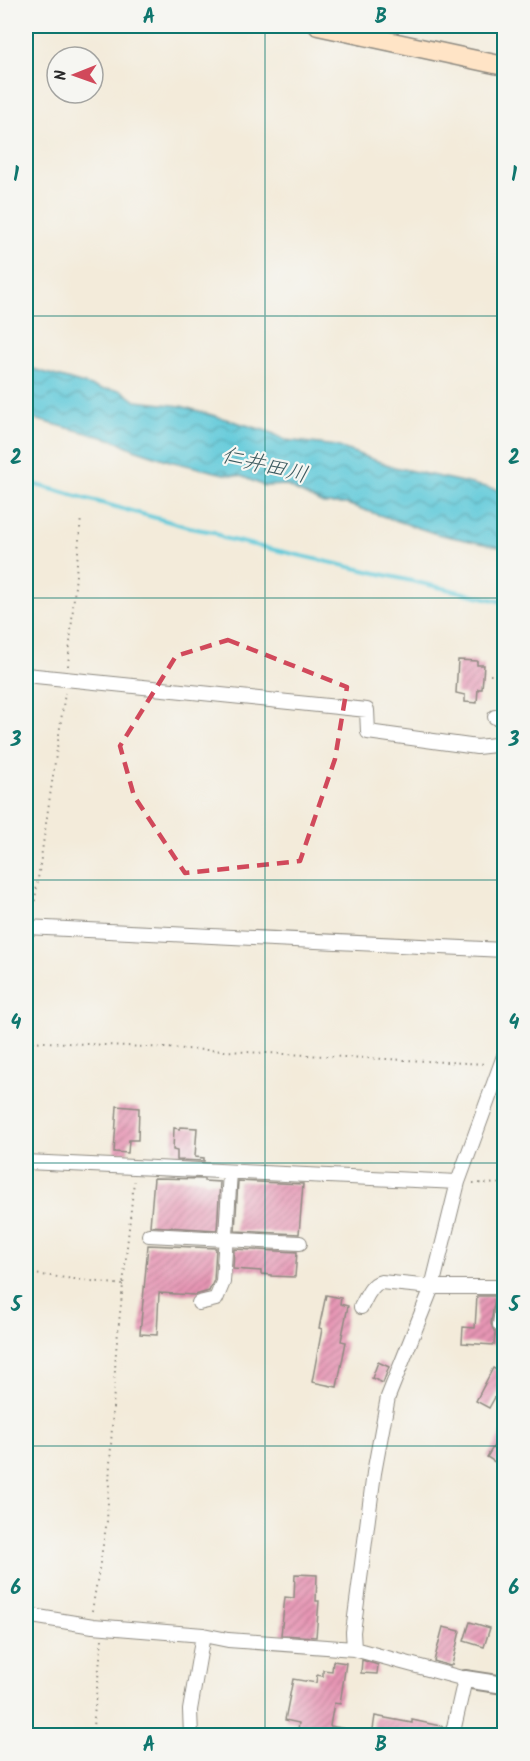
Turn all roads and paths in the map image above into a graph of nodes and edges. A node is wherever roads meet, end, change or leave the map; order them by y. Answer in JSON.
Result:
{"nodes":[{"id":1,"x":318,"y":26,"type":"edge"},
{"id":2,"x":504,"y":66,"type":"edge"},
{"id":3,"x":81,"y":517,"type":"dead end"},
{"id":4,"x":26,"y":675,"type":"edge"},
{"id":5,"x":490,"y":675,"type":"dead end"},
{"id":6,"x":504,"y":675,"type":"edge"},
{"id":7,"x":67,"y":679,"type":"junction"},
{"id":8,"x":504,"y":744,"type":"edge"},
{"id":9,"x":28,"y":927,"type":"edge"},
{"id":10,"x":504,"y":950,"type":"edge"},
{"id":11,"x":26,"y":956,"type":"edge"},
{"id":12,"x":26,"y":1041,"type":"edge"},
{"id":13,"x":503,"y":1060,"type":"edge"},
{"id":14,"x":26,"y":1162,"type":"edge"},
{"id":15,"x":135,"y":1167,"type":"junction"},
{"id":16,"x":230,"y":1172,"type":"junction"},
{"id":17,"x":458,"y":1182,"type":"junction"},
{"id":18,"x":504,"y":1184,"type":"edge"},
{"id":19,"x":149,"y":1235,"type":"dead end"},
{"id":20,"x":227,"y":1239,"type":"junction"},
{"id":21,"x":300,"y":1243,"type":"dead end"},
{"id":22,"x":26,"y":1273,"type":"edge"},
{"id":23,"x":123,"y":1285,"type":"junction"},
{"id":24,"x":432,"y":1287,"type":"junction"},
{"id":25,"x":504,"y":1287,"type":"edge"},
{"id":26,"x":504,"y":1293,"type":"edge"},
{"id":27,"x":199,"y":1303,"type":"dead end"},
{"id":28,"x":361,"y":1307,"type":"dead end"},
{"id":29,"x":500,"y":1325,"type":"dead end"},
{"id":30,"x":26,"y":1616,"type":"edge"},
{"id":31,"x":89,"y":1626,"type":"junction"},
{"id":32,"x":104,"y":1627,"type":"junction"},
{"id":33,"x":202,"y":1635,"type":"junction"},
{"id":34,"x":354,"y":1649,"type":"junction"},
{"id":35,"x":465,"y":1679,"type":"junction"},
{"id":36,"x":504,"y":1685,"type":"edge"},
{"id":37,"x":92,"y":1736,"type":"edge"},
{"id":38,"x":190,"y":1736,"type":"edge"},
{"id":39,"x":452,"y":1736,"type":"edge"}],
"edges":[{"from":1,"to":2,"type":"main road"},
{"from":3,"to":7,"type":"path"},
{"from":4,"to":7,"type":"street"},
{"from":5,"to":6,"type":"path"},
{"from":7,"to":8,"type":"street"},
{"from":7,"to":9,"type":"path"},
{"from":9,"to":10,"type":"street"},
{"from":9,"to":11,"type":"path"},
{"from":12,"to":13,"type":"path"},
{"from":13,"to":17,"type":"street"},
{"from":14,"to":15,"type":"street"},
{"from":15,"to":16,"type":"street"},
{"from":15,"to":23,"type":"path"},
{"from":16,"to":17,"type":"street"},
{"from":16,"to":20,"type":"street"},
{"from":17,"to":18,"type":"path"},
{"from":17,"to":24,"type":"street"},
{"from":19,"to":20,"type":"street"},
{"from":20,"to":21,"type":"street"},
{"from":20,"to":27,"type":"street"},
{"from":22,"to":23,"type":"path"},
{"from":23,"to":31,"type":"path"},
{"from":24,"to":25,"type":"street"},
{"from":24,"to":28,"type":"street"},
{"from":24,"to":34,"type":"street"},
{"from":26,"to":29,"type":"street"},
{"from":30,"to":31,"type":"street"},
{"from":31,"to":32,"type":"street"},
{"from":32,"to":33,"type":"street"},
{"from":32,"to":37,"type":"path"},
{"from":33,"to":34,"type":"street"},
{"from":33,"to":38,"type":"street"},
{"from":34,"to":35,"type":"street"},
{"from":35,"to":36,"type":"street"},
{"from":35,"to":39,"type":"street"}]}
